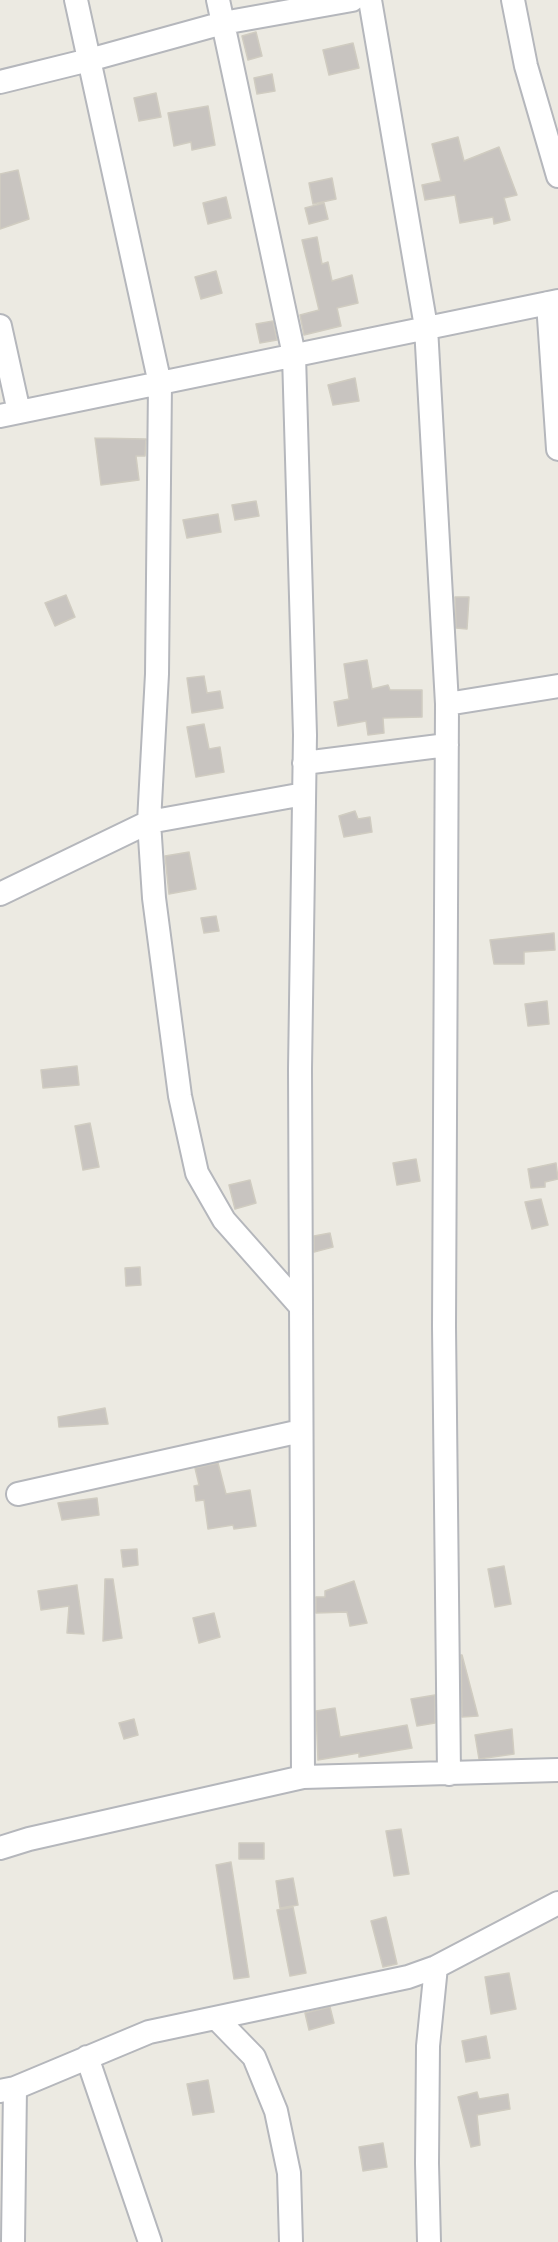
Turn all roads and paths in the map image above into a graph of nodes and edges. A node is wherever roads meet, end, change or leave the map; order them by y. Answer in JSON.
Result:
{"nodes":[{"id":1,"x":76,"y":0,"type":"edge"},
{"id":2,"x":218,"y":0,"type":"edge"},
{"id":3,"x":352,"y":0,"type":"edge"},
{"id":4,"x":370,"y":0,"type":"edge"},
{"id":5,"x":513,"y":0,"type":"edge"},
{"id":6,"x":223,"y":23,"type":"junction"},
{"id":7,"x":89,"y":60,"type":"junction"},
{"id":8,"x":0,"y":82,"type":"edge"},
{"id":9,"x":558,"y":176,"type":"edge"},
{"id":10,"x":553,"y":302,"type":"edge"},
{"id":11,"x":0,"y":326,"type":"edge"},
{"id":12,"x":426,"y":327,"type":"junction"},
{"id":13,"x":294,"y":355,"type":"junction"},
{"id":14,"x":160,"y":384,"type":"junction"},
{"id":15,"x":9,"y":414,"type":"edge"},
{"id":16,"x":558,"y":449,"type":"edge"},
{"id":17,"x":558,"y":686,"type":"edge"},
{"id":18,"x":447,"y":704,"type":"junction"},
{"id":19,"x":447,"y":744,"type":"junction"},
{"id":20,"x":304,"y":763,"type":"junction"},
{"id":21,"x":304,"y":794,"type":"junction"},
{"id":22,"x":149,"y":822,"type":"junction"},
{"id":23,"x":0,"y":894,"type":"edge"},
{"id":24,"x":301,"y":1307,"type":"junction"},
{"id":25,"x":302,"y":1431,"type":"junction"},
{"id":26,"x":18,"y":1494,"type":"dead end"},
{"id":27,"x":558,"y":1770,"type":"edge"},
{"id":28,"x":449,"y":1774,"type":"junction"},
{"id":29,"x":303,"y":1778,"type":"junction"},
{"id":30,"x":0,"y":1848,"type":"edge"},
{"id":31,"x":558,"y":1903,"type":"edge"},
{"id":32,"x":436,"y":1967,"type":"junction"},
{"id":33,"x":216,"y":2018,"type":"junction"},
{"id":34,"x":87,"y":2057,"type":"junction"},
{"id":35,"x":7,"y":2090,"type":"edge"},
{"id":36,"x":13,"y":2242,"type":"edge"},
{"id":37,"x":150,"y":2242,"type":"edge"},
{"id":38,"x":291,"y":2242,"type":"edge"},
{"id":39,"x":429,"y":2242,"type":"edge"}],
"edges":[{"from":1,"to":7,"type":"street"},
{"from":2,"to":6,"type":"street"},
{"from":3,"to":6,"type":"street"},
{"from":4,"to":12,"type":"street"},
{"from":5,"to":9,"type":"street"},
{"from":6,"to":7,"type":"street"},
{"from":6,"to":13,"type":"street"},
{"from":7,"to":8,"type":"street"},
{"from":7,"to":14,"type":"street"},
{"from":10,"to":12,"type":"street"},
{"from":10,"to":16,"type":"street"},
{"from":11,"to":15,"type":"street"},
{"from":12,"to":13,"type":"street"},
{"from":12,"to":18,"type":"street"},
{"from":13,"to":14,"type":"street"},
{"from":13,"to":20,"type":"street"},
{"from":14,"to":15,"type":"street"},
{"from":14,"to":22,"type":"street"},
{"from":17,"to":18,"type":"street"},
{"from":18,"to":19,"type":"street"},
{"from":19,"to":20,"type":"street"},
{"from":19,"to":28,"type":"street"},
{"from":20,"to":21,"type":"street"},
{"from":21,"to":22,"type":"street"},
{"from":21,"to":24,"type":"street"},
{"from":22,"to":23,"type":"street"},
{"from":22,"to":24,"type":"street"},
{"from":24,"to":25,"type":"street"},
{"from":25,"to":26,"type":"street"},
{"from":25,"to":29,"type":"street"},
{"from":27,"to":28,"type":"street"},
{"from":28,"to":29,"type":"street"},
{"from":29,"to":30,"type":"street"},
{"from":31,"to":32,"type":"street"},
{"from":32,"to":33,"type":"street"},
{"from":32,"to":39,"type":"street"},
{"from":33,"to":34,"type":"street"},
{"from":33,"to":38,"type":"street"},
{"from":34,"to":35,"type":"street"},
{"from":34,"to":37,"type":"street"},
{"from":35,"to":36,"type":"street"}]}
